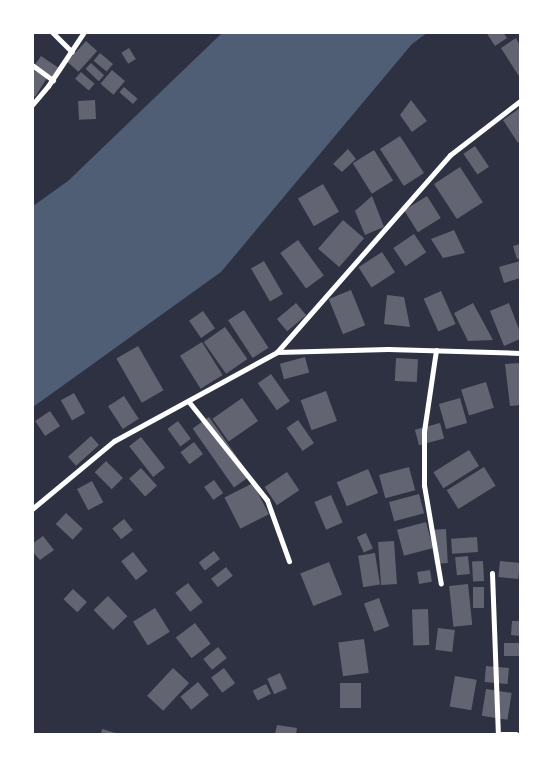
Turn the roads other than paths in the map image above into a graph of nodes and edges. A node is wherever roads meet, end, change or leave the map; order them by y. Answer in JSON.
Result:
{"nodes":[{"id":1,"x":52,"y":32,"type":"edge"},
{"id":2,"x":84,"y":32,"type":"edge"},
{"id":3,"x":72,"y":52,"type":"junction"},
{"id":4,"x":32,"y":65,"type":"edge"},
{"id":5,"x":53,"y":80,"type":"junction"},
{"id":6,"x":520,"y":101,"type":"edge"},
{"id":7,"x":32,"y":105,"type":"edge"},
{"id":8,"x":436,"y":350,"type":"junction"},
{"id":9,"x":277,"y":352,"type":"junction"},
{"id":10,"x":520,"y":353,"type":"edge"},
{"id":11,"x":189,"y":402,"type":"junction"},
{"id":12,"x":32,"y":509,"type":"edge"},
{"id":13,"x":289,"y":561,"type":"dead end"},
{"id":14,"x":492,"y":574,"type":"dead end"},
{"id":15,"x":441,"y":584,"type":"dead end"},
{"id":16,"x":498,"y":734,"type":"edge"},
{"id":17,"x":516,"y":734,"type":"edge"}],
"edges":[{"from":1,"to":3,"type":"street"},
{"from":2,"to":3,"type":"street"},
{"from":3,"to":5,"type":"street"},
{"from":4,"to":5,"type":"street"},
{"from":5,"to":7,"type":"street"},
{"from":6,"to":9,"type":"street"},
{"from":8,"to":9,"type":"street"},
{"from":8,"to":10,"type":"street"},
{"from":8,"to":15,"type":"street"},
{"from":9,"to":11,"type":"street"},
{"from":11,"to":12,"type":"street"},
{"from":11,"to":13,"type":"street"},
{"from":14,"to":16,"type":"street"},
{"from":16,"to":17,"type":"street"}]}
